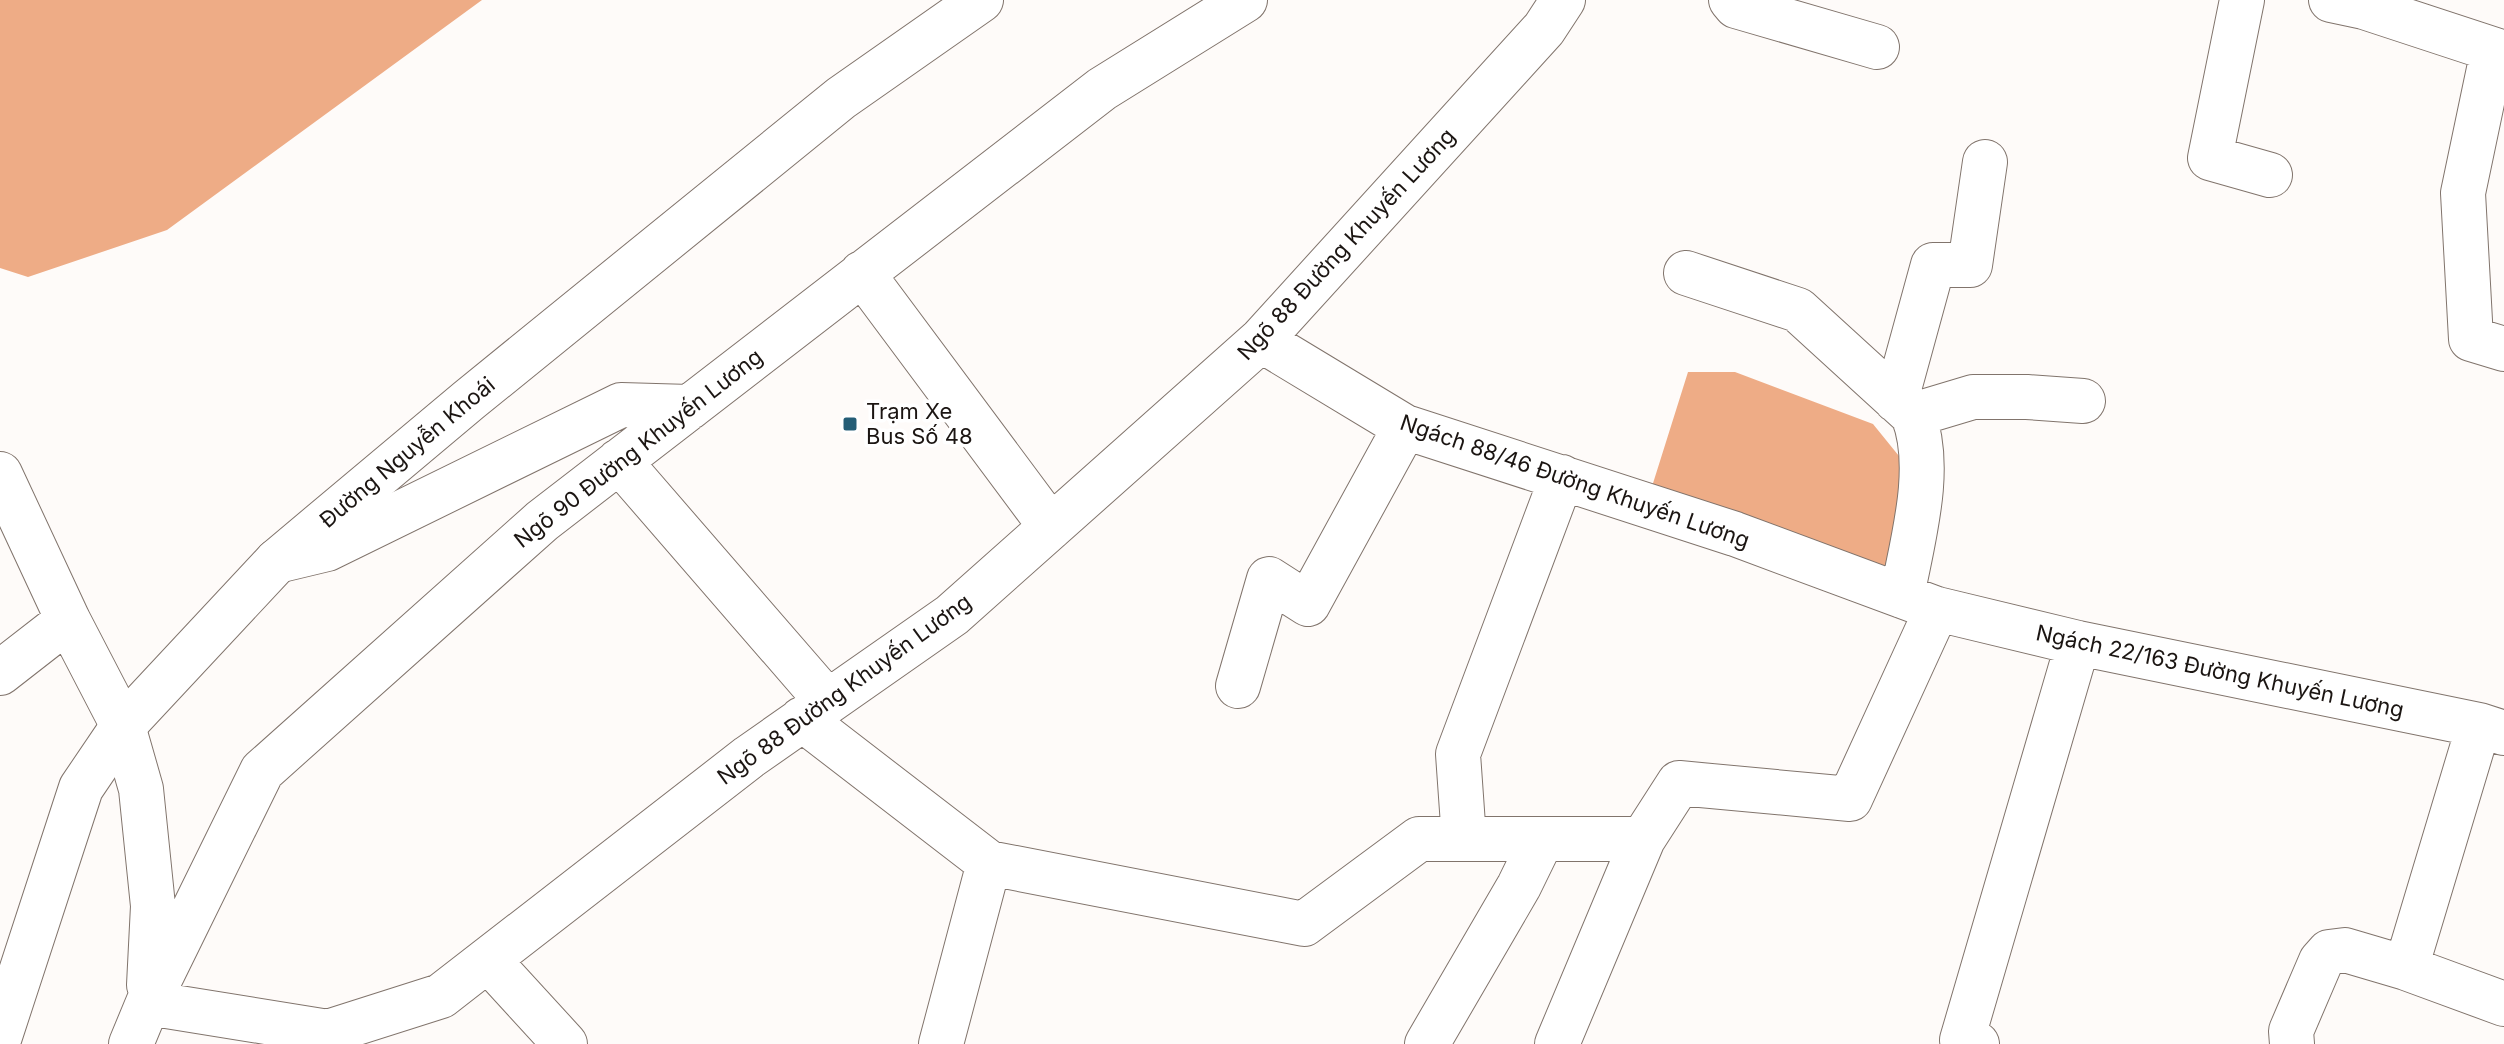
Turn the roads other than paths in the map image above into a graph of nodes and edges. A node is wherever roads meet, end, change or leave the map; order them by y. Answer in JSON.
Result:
{"nodes":[{"id":1,"x":981,"y":0,"type":"edge"},
{"id":2,"x":1245,"y":0,"type":"edge"},
{"id":3,"x":1563,"y":0,"type":"edge"},
{"id":4,"x":1731,"y":0,"type":"edge"},
{"id":5,"x":2242,"y":0,"type":"edge"},
{"id":6,"x":2331,"y":0,"type":"edge"},
{"id":7,"x":1877,"y":47,"type":"dead end"},
{"id":8,"x":2499,"y":52,"type":"edge"},
{"id":9,"x":1985,"y":162,"type":"dead end"},
{"id":10,"x":2270,"y":175,"type":"dead end"},
{"id":11,"x":862,"y":273,"type":"junction"},
{"id":12,"x":1686,"y":273,"type":"dead end"},
{"id":13,"x":1261,"y":340,"type":"junction"},
{"id":14,"x":2487,"y":344,"type":"edge"},
{"id":15,"x":2083,"y":401,"type":"dead end"},
{"id":16,"x":690,"y":407,"type":"junction"},
{"id":17,"x":1904,"y":407,"type":"junction"},
{"id":18,"x":1405,"y":427,"type":"junction"},
{"id":19,"x":619,"y":461,"type":"junction"},
{"id":20,"x":0,"y":474,"type":"edge"},
{"id":21,"x":1562,"y":477,"type":"junction"},
{"id":22,"x":1051,"y":527,"type":"junction"},
{"id":23,"x":277,"y":561,"type":"junction"},
{"id":24,"x":1919,"y":603,"type":"junction"},
{"id":25,"x":68,"y":620,"type":"junction"},
{"id":26,"x":2078,"y":643,"type":"junction"},
{"id":27,"x":0,"y":673,"type":"edge"},
{"id":28,"x":1238,"y":686,"type":"dead end"},
{"id":29,"x":814,"y":710,"type":"junction"},
{"id":30,"x":123,"y":726,"type":"junction"},
{"id":31,"x":2492,"y":729,"type":"edge"},
{"id":32,"x":1464,"y":839,"type":"junction"},
{"id":33,"x":1542,"y":839,"type":"junction"},
{"id":34,"x":1643,"y":839,"type":"junction"},
{"id":35,"x":989,"y":863,"type":"junction"},
{"id":36,"x":488,"y":960,"type":"junction"},
{"id":37,"x":2406,"y":968,"type":"junction"},
{"id":38,"x":148,"y":1003,"type":"junction"},
{"id":39,"x":2504,"y":1004,"type":"edge"},
{"id":40,"x":0,"y":1036,"type":"edge"},
{"id":41,"x":326,"y":1038,"type":"edge"},
{"id":42,"x":1969,"y":1042,"type":"edge"},
{"id":43,"x":131,"y":1044,"type":"edge"},
{"id":44,"x":565,"y":1044,"type":"edge"},
{"id":45,"x":941,"y":1044,"type":"edge"},
{"id":46,"x":1427,"y":1044,"type":"edge"},
{"id":47,"x":1557,"y":1044,"type":"edge"},
{"id":48,"x":2292,"y":1044,"type":"edge"}],
"edges":[{"from":1,"to":23,"type":"street","name":"Đường Nguyễn Khoái"},
{"from":2,"to":11,"type":"street","name":"Ngõ 90 Đường Khuyến Lương"},
{"from":3,"to":13,"type":"street","name":"Ngõ 88 Đường Khuyến Lương"},
{"from":4,"to":7,"type":"street"},
{"from":5,"to":10,"type":"street"},
{"from":6,"to":8,"type":"street"},
{"from":8,"to":14,"type":"street"},
{"from":9,"to":17,"type":"street"},
{"from":11,"to":16,"type":"street","name":"Ngõ 90 Đường Khuyến Lương"},
{"from":11,"to":22,"type":"street"},
{"from":12,"to":17,"type":"street"},
{"from":13,"to":18,"type":"street","name":"Ngách 88/46 Đường Khuyến Lương"},
{"from":13,"to":22,"type":"street","name":"Ngõ 88 Đường Khuyến Lương"},
{"from":15,"to":17,"type":"street"},
{"from":16,"to":19,"type":"street","name":"Ngõ 90 Đường Khuyến Lương"},
{"from":16,"to":23,"type":"street"},
{"from":17,"to":24,"type":"street"},
{"from":18,"to":21,"type":"street","name":"Ngách 88/46 Đường Khuyến Lương"},
{"from":18,"to":28,"type":"street"},
{"from":19,"to":29,"type":"street"},
{"from":19,"to":38,"type":"street","name":"Ngõ 90 Đường Khuyến Lương"},
{"from":20,"to":25,"type":"street"},
{"from":21,"to":24,"type":"street","name":"Ngách 88/46 Đường Khuyến Lương"},
{"from":21,"to":32,"type":"street"},
{"from":22,"to":29,"type":"street","name":"Ngõ 88 Đường Khuyến Lương"},
{"from":23,"to":30,"type":"street","name":"Đường Nguyễn Khoái"},
{"from":24,"to":26,"type":"street","name":"Ngách 22/163 Đường Khuyến Lương"},
{"from":24,"to":34,"type":"street"},
{"from":25,"to":27,"type":"street"},
{"from":25,"to":30,"type":"street"},
{"from":26,"to":31,"type":"street","name":"Ngách 22/163 Đường Khuyến Lương"},
{"from":26,"to":42,"type":"street"},
{"from":29,"to":35,"type":"street"},
{"from":29,"to":36,"type":"street","name":"Ngõ 88 Đường Khuyến Lương"},
{"from":30,"to":38,"type":"street"},
{"from":30,"to":40,"type":"street","name":"Đường Nguyễn Khoái"},
{"from":31,"to":37,"type":"street"},
{"from":32,"to":33,"type":"street"},
{"from":32,"to":35,"type":"street"},
{"from":33,"to":34,"type":"street"},
{"from":33,"to":46,"type":"street"},
{"from":34,"to":47,"type":"street"},
{"from":35,"to":45,"type":"street"},
{"from":36,"to":41,"type":"street","name":"Ngõ 88 Đường Khuyến Lương"},
{"from":36,"to":44,"type":"street"},
{"from":37,"to":39,"type":"street"},
{"from":37,"to":48,"type":"street"},
{"from":38,"to":41,"type":"street","name":"Ngõ 88 Đường Khuyến Lương"},
{"from":38,"to":43,"type":"street","name":"Ngõ 90 Đường Khuyến Lương"}]}
